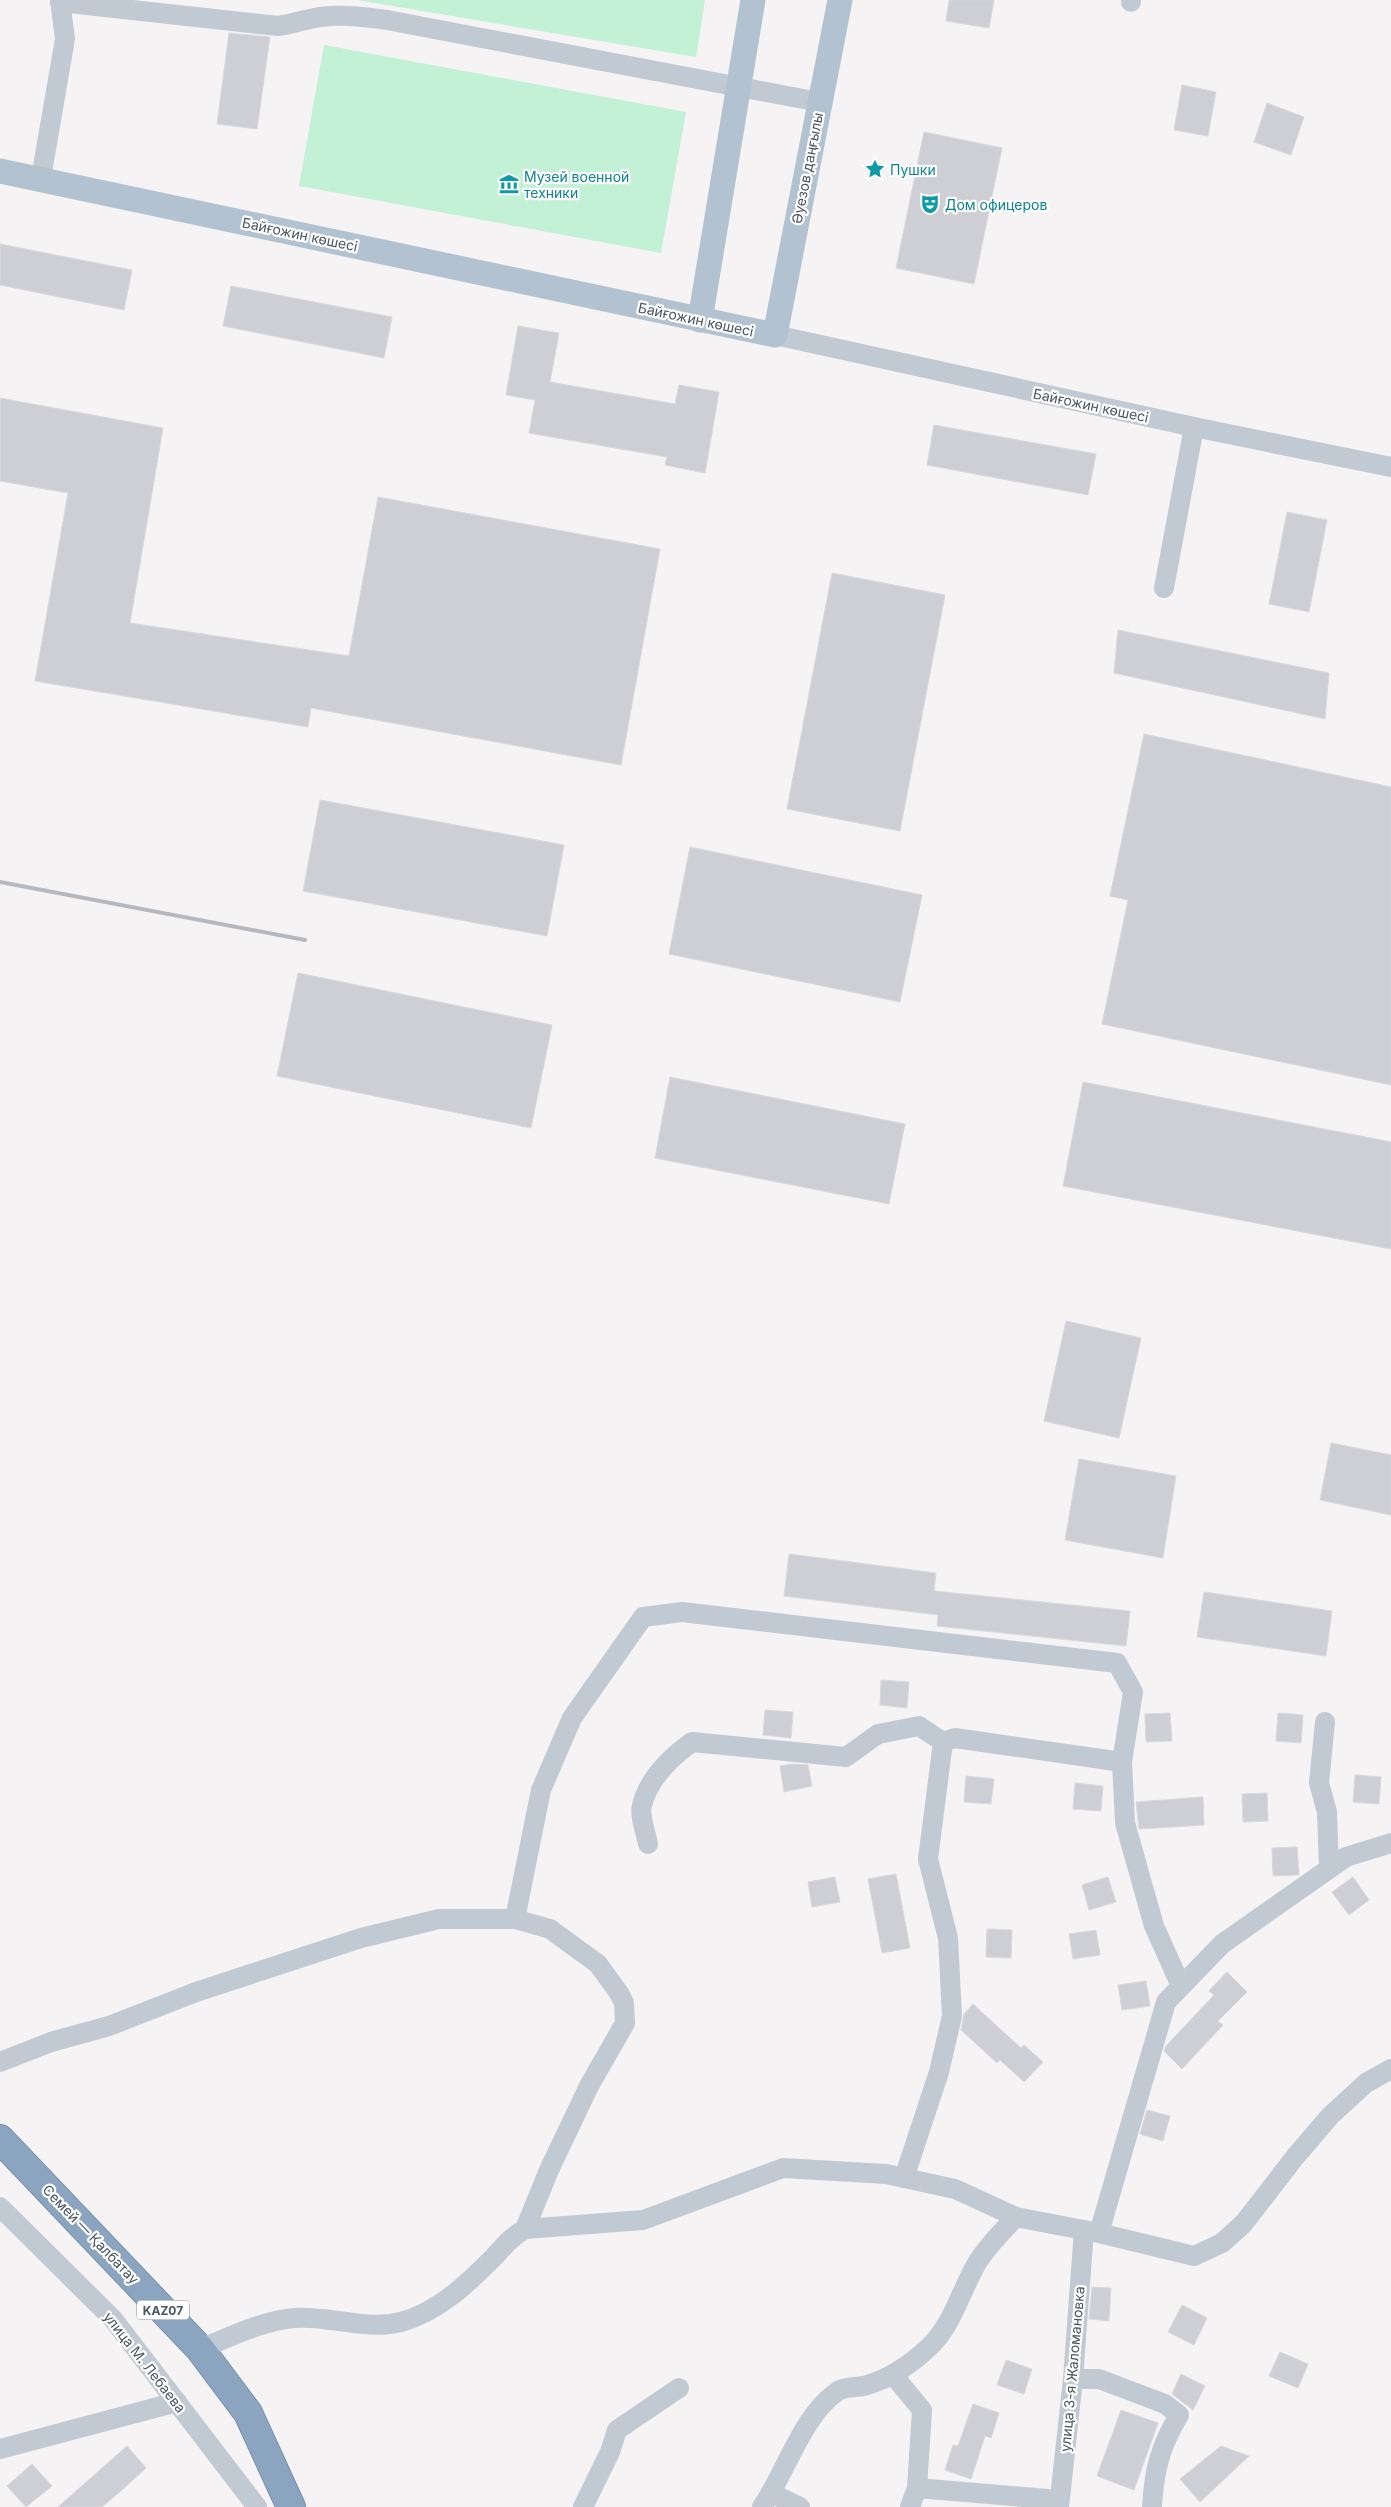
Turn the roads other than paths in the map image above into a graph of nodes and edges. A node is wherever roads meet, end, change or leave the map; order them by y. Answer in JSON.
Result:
{"nodes":[{"id":1,"x":753,"y":0,"type":"edge"},
{"id":2,"x":840,"y":0,"type":"edge"},
{"id":3,"x":60,"y":1,"type":"edge"},
{"id":4,"x":739,"y":87,"type":"junction"},
{"id":5,"x":820,"y":102,"type":"junction"},
{"id":6,"x":0,"y":171,"type":"edge"},
{"id":7,"x":41,"y":178,"type":"junction"},
{"id":8,"x":700,"y":320,"type":"junction"},
{"id":9,"x":775,"y":335,"type":"junction"},
{"id":10,"x":1194,"y":427,"type":"junction"},
{"id":11,"x":1391,"y":467,"type":"edge"},
{"id":12,"x":1164,"y":588,"type":"dead end"},
{"id":13,"x":1325,"y":1722,"type":"dead end"},
{"id":14,"x":943,"y":1742,"type":"junction"},
{"id":15,"x":1122,"y":1762,"type":"junction"},
{"id":16,"x":1391,"y":1843,"type":"edge"},
{"id":17,"x":648,"y":1844,"type":"dead end"},
{"id":18,"x":1329,"y":1868,"type":"junction"},
{"id":19,"x":515,"y":1919,"type":"junction"},
{"id":20,"x":1181,"y":1986,"type":"junction"},
{"id":21,"x":0,"y":2062,"type":"edge"},
{"id":22,"x":1391,"y":2069,"type":"edge"},
{"id":23,"x":0,"y":2139,"type":"edge"},
{"id":24,"x":904,"y":2178,"type":"junction"},
{"id":25,"x":0,"y":2207,"type":"edge"},
{"id":26,"x":1016,"y":2217,"type":"junction"},
{"id":27,"x":525,"y":2230,"type":"junction"},
{"id":28,"x":1091,"y":2232,"type":"junction"},
{"id":29,"x":200,"y":2349,"type":"junction"},
{"id":30,"x":894,"y":2376,"type":"junction"},
{"id":31,"x":1073,"y":2379,"type":"junction"},
{"id":32,"x":680,"y":2388,"type":"dead end"},
{"id":33,"x":177,"y":2402,"type":"junction"},
{"id":34,"x":0,"y":2449,"type":"edge"},
{"id":35,"x":917,"y":2488,"type":"junction"},
{"id":36,"x":766,"y":2500,"type":"edge"},
{"id":37,"x":1059,"y":2503,"type":"edge"},
{"id":38,"x":257,"y":2507,"type":"edge"},
{"id":39,"x":291,"y":2507,"type":"edge"},
{"id":40,"x":583,"y":2507,"type":"edge"},
{"id":41,"x":800,"y":2507,"type":"edge"},
{"id":42,"x":910,"y":2507,"type":"edge"},
{"id":43,"x":1152,"y":2507,"type":"edge"}],
"edges":[{"from":1,"to":4,"type":"main road"},
{"from":2,"to":5,"type":"main road","name":"Әуезов даңғылы"},
{"from":3,"to":4,"type":"street"},
{"from":3,"to":7,"type":"street"},
{"from":4,"to":5,"type":"street"},
{"from":4,"to":8,"type":"main road"},
{"from":5,"to":9,"type":"main road","name":"Әуезов даңғылы"},
{"from":6,"to":7,"type":"main road","name":"Байғожин көшесі"},
{"from":7,"to":8,"type":"main road","name":"Байғожин көшесі"},
{"from":8,"to":9,"type":"main road","name":"Байғожин көшесі"},
{"from":9,"to":10,"type":"street","name":"Байғожин көшесі"},
{"from":10,"to":11,"type":"street","name":"Байғожин көшесі"},
{"from":10,"to":12,"type":"street"},
{"from":13,"to":18,"type":"street"},
{"from":14,"to":15,"type":"street"},
{"from":14,"to":17,"type":"street"},
{"from":14,"to":24,"type":"street"},
{"from":15,"to":19,"type":"street"},
{"from":15,"to":20,"type":"street"},
{"from":16,"to":18,"type":"street","name":"улица 3-я Жаломановка"},
{"from":18,"to":20,"type":"street","name":"улица 3-я Жаломановка"},
{"from":19,"to":21,"type":"street"},
{"from":19,"to":27,"type":"street"},
{"from":20,"to":28,"type":"street","name":"улица 3-я Жаломановка"},
{"from":22,"to":28,"type":"street"},
{"from":23,"to":29,"type":"highway","name":"Семей — Қалбатау","number":"KAZ07"},
{"from":24,"to":26,"type":"street"},
{"from":24,"to":27,"type":"street"},
{"from":25,"to":33,"type":"street","name":"улица М. Лебаева"},
{"from":26,"to":28,"type":"street"},
{"from":26,"to":30,"type":"street"},
{"from":27,"to":29,"type":"street"},
{"from":28,"to":31,"type":"street","name":"улица 3-я Жаломановка"},
{"from":29,"to":39,"type":"highway","name":"Семей — Қалбатау","number":"KAZ07"},
{"from":30,"to":35,"type":"street"},
{"from":30,"to":36,"type":"street"},
{"from":31,"to":37,"type":"street","name":"улица 3-я Жаломановка"},
{"from":31,"to":43,"type":"street"},
{"from":32,"to":40,"type":"street"},
{"from":33,"to":34,"type":"street"},
{"from":33,"to":38,"type":"street","name":"улица М. Лебаева"},
{"from":35,"to":37,"type":"street"},
{"from":35,"to":42,"type":"street"},
{"from":36,"to":41,"type":"street"}]}
